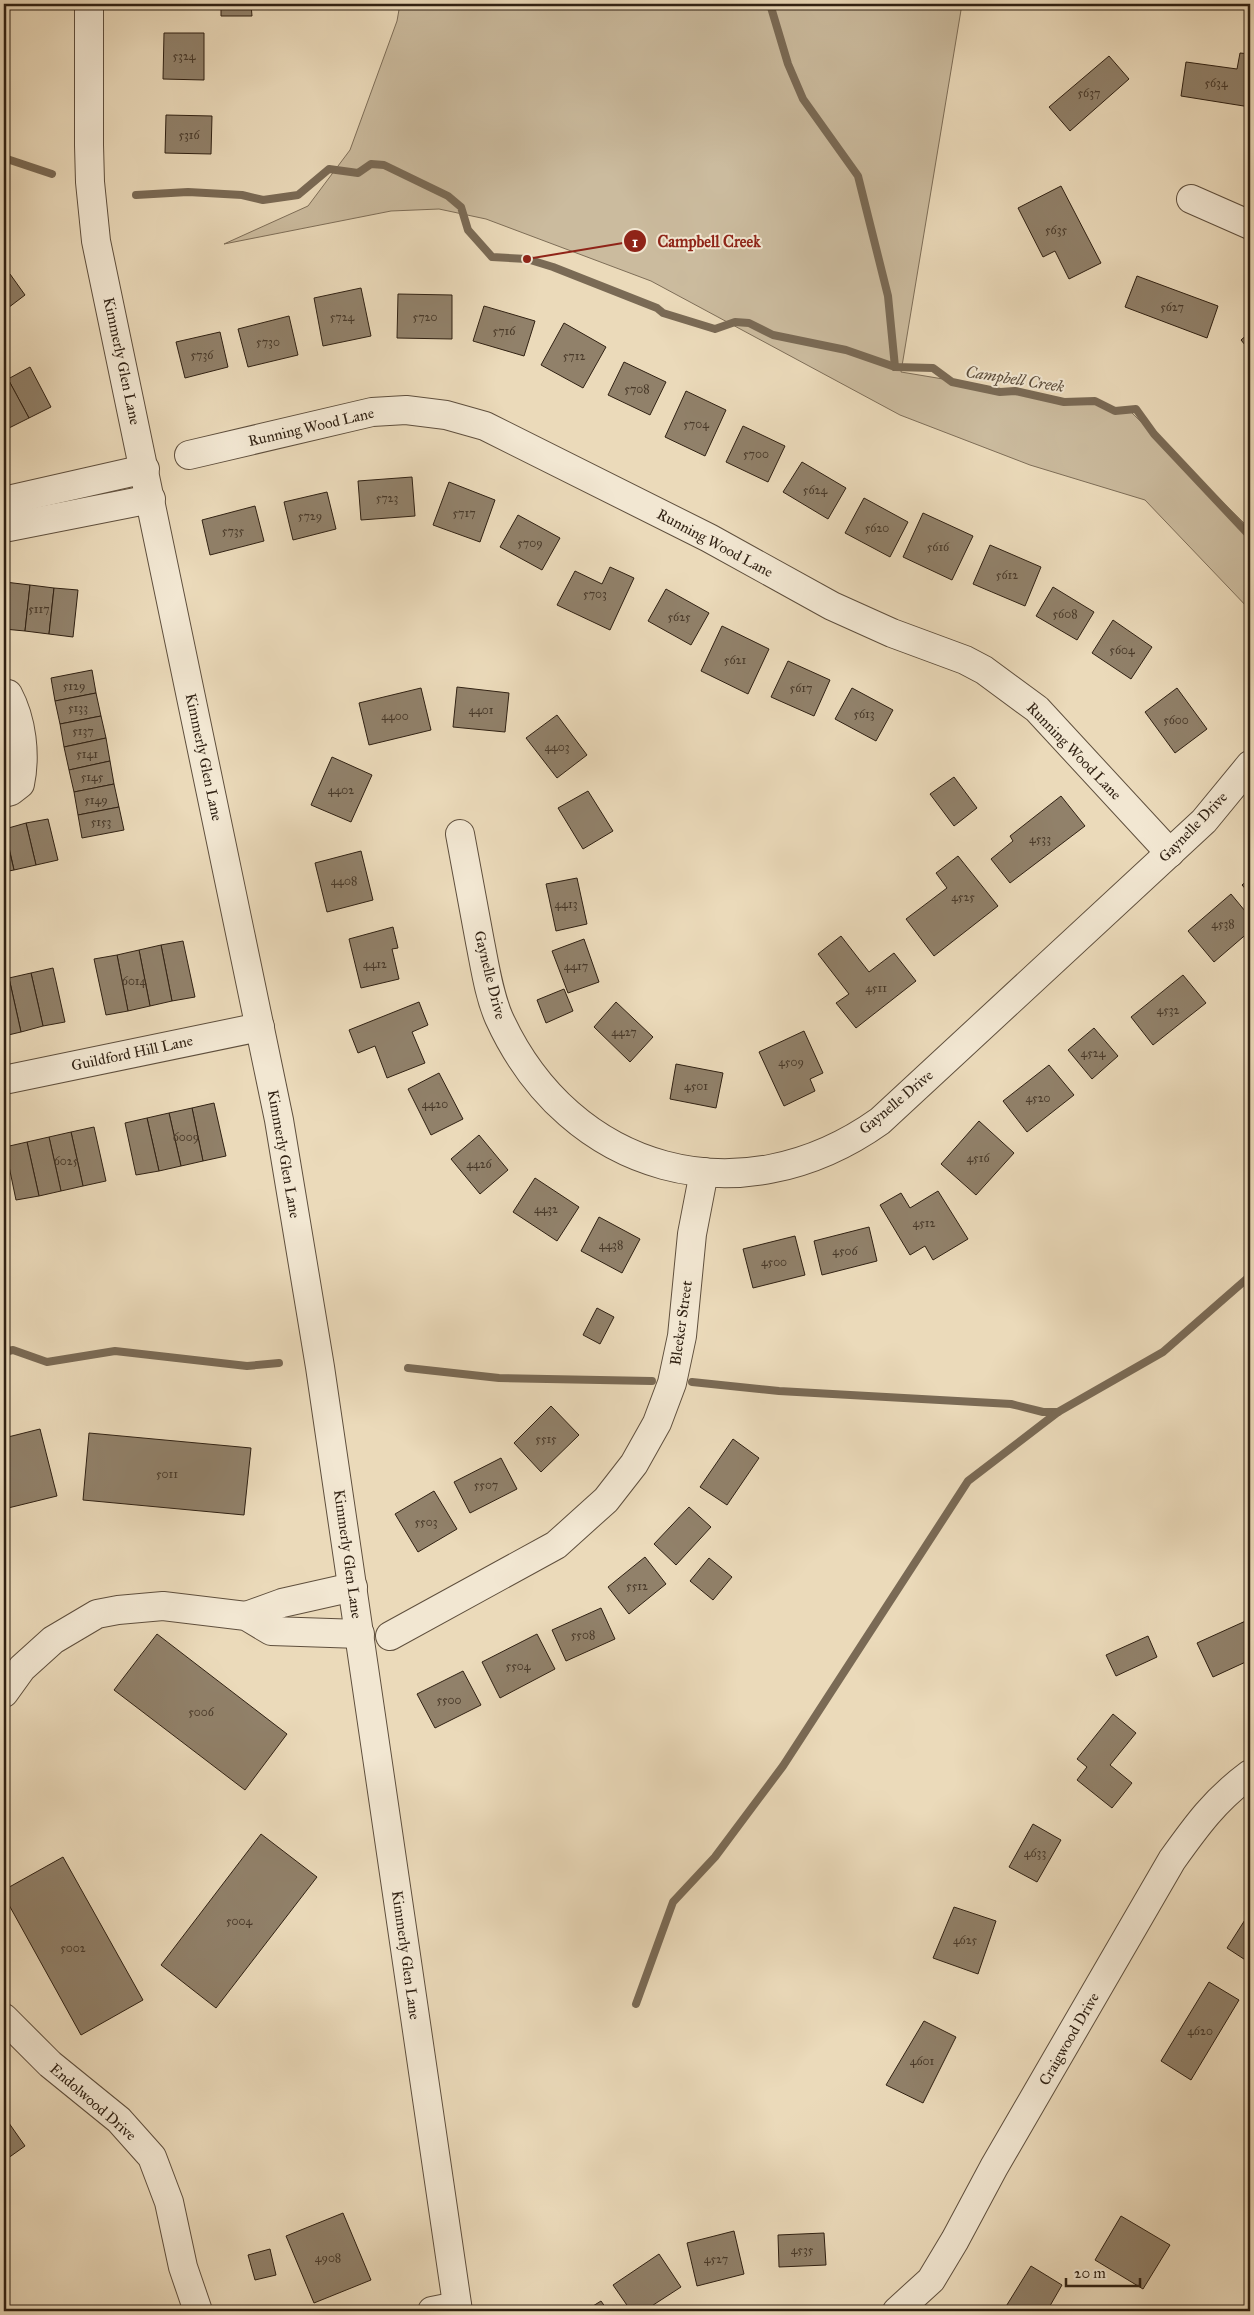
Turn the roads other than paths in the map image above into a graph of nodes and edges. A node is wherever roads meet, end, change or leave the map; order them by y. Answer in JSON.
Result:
{"nodes":[{"id":1,"x":89,"y":4,"type":"edge"},
{"id":2,"x":1191,"y":199,"type":"dead end"},
{"id":3,"x":1250,"y":225,"type":"edge"},
{"id":4,"x":189,"y":455,"type":"dead end"},
{"id":5,"x":145,"y":469,"type":"junction"},
{"id":6,"x":151,"y":499,"type":"junction"},
{"id":7,"x":4,"y":500,"type":"edge"},
{"id":8,"x":4,"y":528,"type":"edge"},
{"id":9,"x":4,"y":693,"type":"edge"},
{"id":10,"x":1250,"y":765,"type":"edge"},
{"id":11,"x":4,"y":793,"type":"edge"},
{"id":12,"x":460,"y":834,"type":"dead end"},
{"id":13,"x":1170,"y":852,"type":"junction"},
{"id":14,"x":260,"y":1027,"type":"junction"},
{"id":15,"x":4,"y":1080,"type":"edge"},
{"id":16,"x":704,"y":1172,"type":"junction"},
{"id":17,"x":353,"y":1587,"type":"junction"},
{"id":18,"x":246,"y":1616,"type":"junction"},
{"id":19,"x":360,"y":1634,"type":"junction"},
{"id":20,"x":390,"y":1636,"type":"dead end"},
{"id":21,"x":4,"y":1693,"type":"edge"},
{"id":22,"x":1250,"y":1774,"type":"edge"},
{"id":23,"x":4,"y":2018,"type":"edge"},
{"id":24,"x":449,"y":2310,"type":"edge"},
{"id":25,"x":198,"y":2311,"type":"edge"},
{"id":26,"x":897,"y":2311,"type":"edge"}],
"edges":[{"from":1,"to":5,"type":"street","name":"Kimmerly Glen Lane"},
{"from":2,"to":3,"type":"street"},
{"from":4,"to":13,"type":"street","name":"Running Wood Lane"},
{"from":5,"to":6,"type":"street","name":"Kimmerly Glen Lane"},
{"from":5,"to":7,"type":"street"},
{"from":6,"to":8,"type":"street"},
{"from":6,"to":14,"type":"street","name":"Kimmerly Glen Lane"},
{"from":9,"to":11,"type":"street"},
{"from":10,"to":13,"type":"street","name":"Gaynelle Drive"},
{"from":12,"to":16,"type":"street","name":"Gaynelle Drive"},
{"from":13,"to":16,"type":"street","name":"Gaynelle Drive"},
{"from":14,"to":15,"type":"street","name":"Guildford Hill Lane"},
{"from":14,"to":17,"type":"street","name":"Kimmerly Glen Lane"},
{"from":16,"to":20,"type":"street","name":"Bleeker Street"},
{"from":17,"to":18,"type":"street"},
{"from":17,"to":19,"type":"street","name":"Kimmerly Glen Lane"},
{"from":18,"to":19,"type":"street"},
{"from":18,"to":21,"type":"street"},
{"from":19,"to":24,"type":"street","name":"Kimmerly Glen Lane"},
{"from":22,"to":26,"type":"street","name":"Craigwood Drive"},
{"from":23,"to":25,"type":"street","name":"Endolwood Drive"}]}
